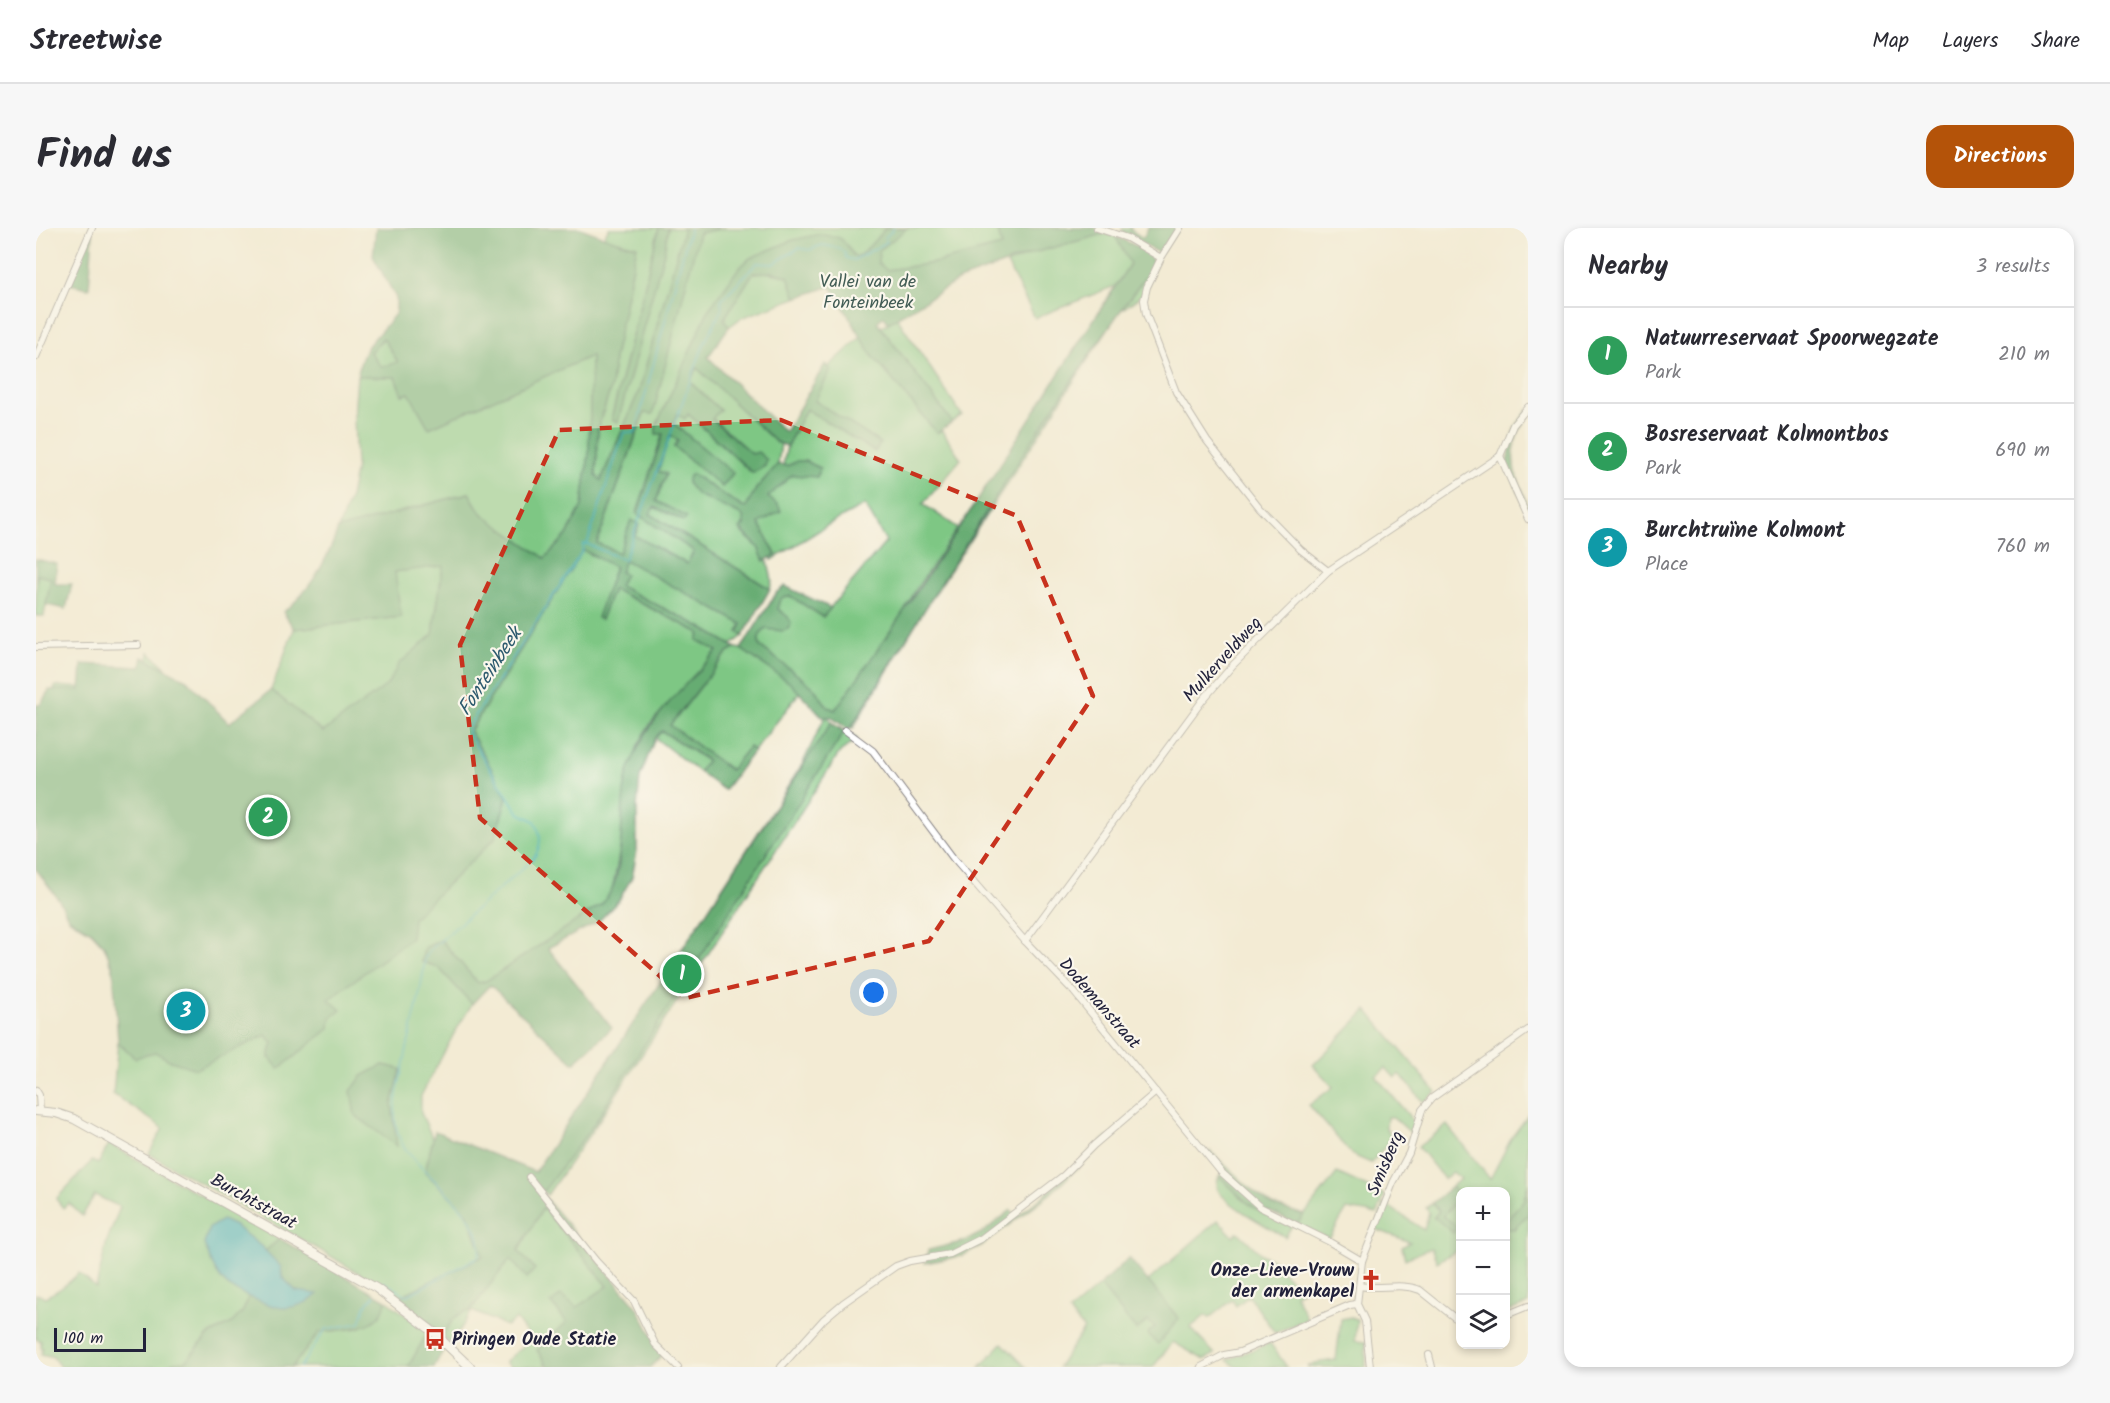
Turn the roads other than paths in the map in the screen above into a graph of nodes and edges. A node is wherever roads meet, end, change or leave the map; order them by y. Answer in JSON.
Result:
{"nodes":[{"id":1,"x":92,"y":228,"type":"edge"},
{"id":2,"x":1098,"y":228,"type":"edge"},
{"id":3,"x":1180,"y":228,"type":"edge"},
{"id":4,"x":1161,"y":258,"type":"junction"},
{"id":5,"x":36,"y":357,"type":"edge"},
{"id":6,"x":1528,"y":407,"type":"edge"},
{"id":7,"x":1500,"y":456,"type":"junction"},
{"id":8,"x":1528,"y":519,"type":"edge"},
{"id":9,"x":1328,"y":571,"type":"junction"},
{"id":10,"x":138,"y":645,"type":"dead end"},
{"id":11,"x":36,"y":647,"type":"edge"},
{"id":12,"x":845,"y":730,"type":"dead end"},
{"id":13,"x":1025,"y":941,"type":"junction"},
{"id":14,"x":1528,"y":1030,"type":"edge"},
{"id":15,"x":36,"y":1090,"type":"edge"},
{"id":16,"x":1156,"y":1092,"type":"junction"},
{"id":17,"x":38,"y":1111,"type":"edge"},
{"id":18,"x":529,"y":1177,"type":"dead end"},
{"id":19,"x":1362,"y":1261,"type":"junction"},
{"id":20,"x":1360,"y":1286,"type":"junction"},
{"id":21,"x":1357,"y":1304,"type":"junction"},
{"id":22,"x":1528,"y":1306,"type":"edge"},
{"id":23,"x":1510,"y":1313,"type":"edge"},
{"id":24,"x":1456,"y":1318,"type":"edge"},
{"id":25,"x":1429,"y":1355,"type":"dead end"},
{"id":26,"x":470,"y":1367,"type":"edge"},
{"id":27,"x":678,"y":1367,"type":"edge"},
{"id":28,"x":781,"y":1367,"type":"edge"},
{"id":29,"x":1201,"y":1367,"type":"edge"},
{"id":30,"x":1370,"y":1367,"type":"edge"},
{"id":31,"x":1432,"y":1367,"type":"edge"}],
"edges":[{"from":1,"to":5,"type":"street"},
{"from":2,"to":4,"type":"street"},
{"from":3,"to":4,"type":"street"},
{"from":4,"to":9,"type":"street"},
{"from":6,"to":7,"type":"street"},
{"from":7,"to":8,"type":"street"},
{"from":7,"to":9,"type":"street","name":"Mulkerveldweg"},
{"from":9,"to":13,"type":"street","name":"Mulkerveldweg"},
{"from":10,"to":11,"type":"street"},
{"from":12,"to":13,"type":"street","name":"Dodemanstraat"},
{"from":13,"to":16,"type":"street","name":"Dodemanstraat"},
{"from":14,"to":19,"type":"street","name":"Smisberg"},
{"from":15,"to":17,"type":"street"},
{"from":16,"to":19,"type":"street","name":"Dodemanstraat"},
{"from":16,"to":28,"type":"street"},
{"from":17,"to":26,"type":"street","name":"Burchtstraat"},
{"from":18,"to":27,"type":"street"},
{"from":19,"to":20,"type":"street","name":"Smisberg"},
{"from":20,"to":21,"type":"street","name":"Smisberg"},
{"from":20,"to":24,"type":"street"},
{"from":21,"to":29,"type":"street"},
{"from":21,"to":30,"type":"street"},
{"from":22,"to":23,"type":"street"},
{"from":25,"to":31,"type":"street"}]}
